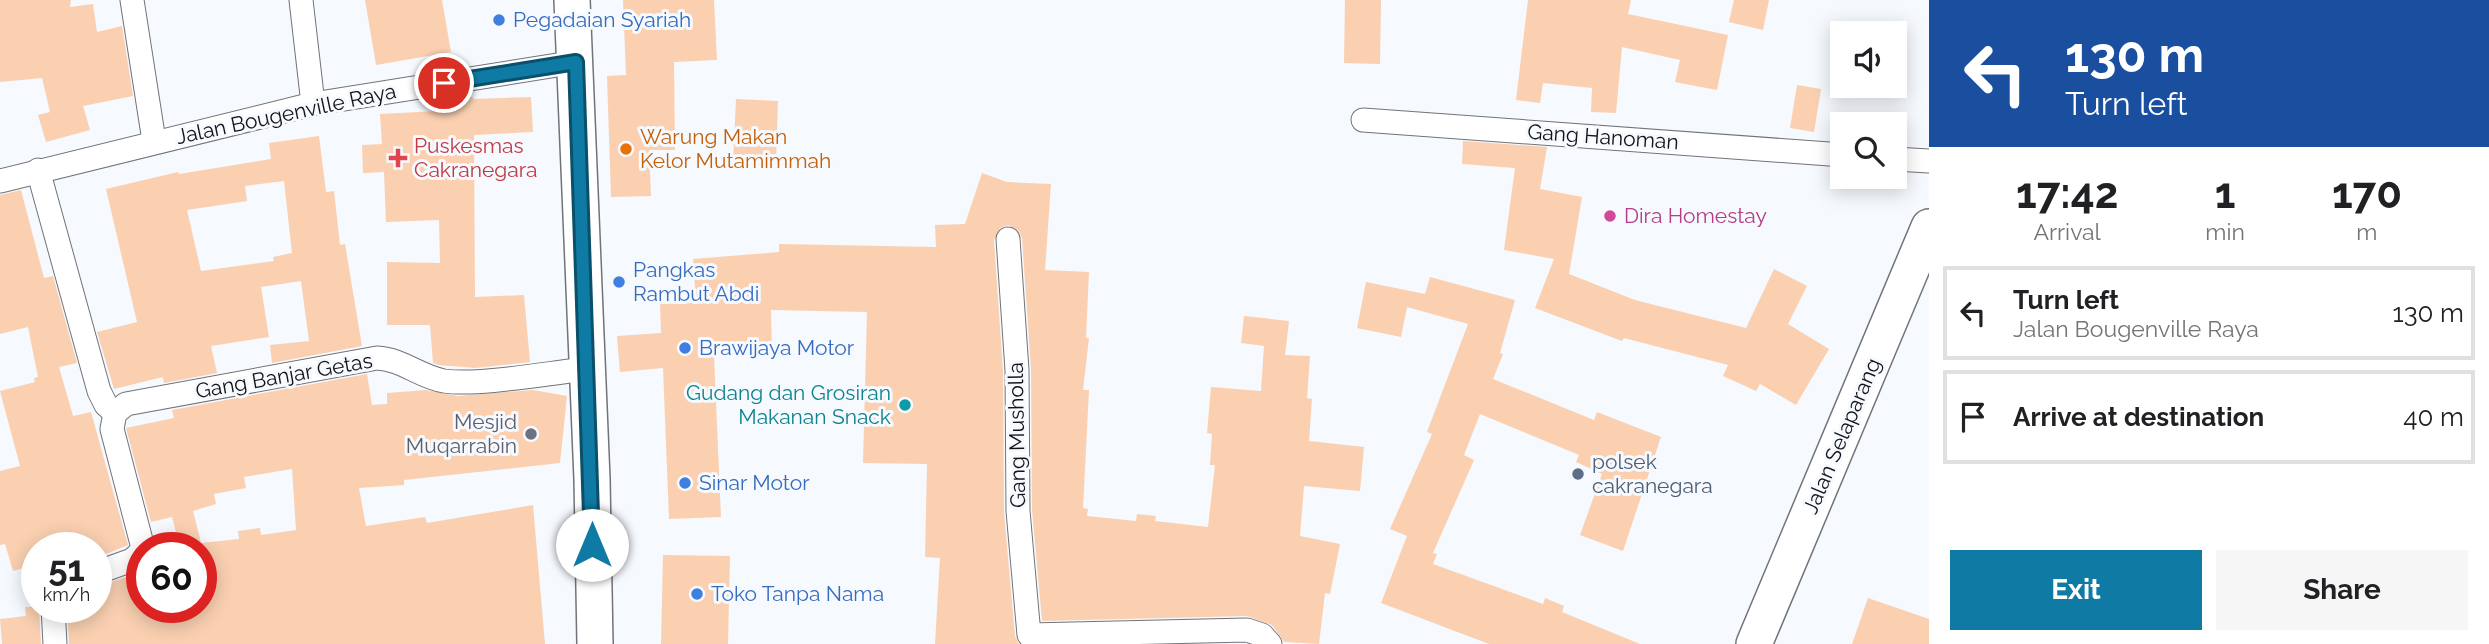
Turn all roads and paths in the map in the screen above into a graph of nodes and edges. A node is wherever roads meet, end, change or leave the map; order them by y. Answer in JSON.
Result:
{"nodes":[{"id":1,"x":132,"y":0,"type":"edge"},
{"id":2,"x":301,"y":0,"type":"edge"},
{"id":3,"x":572,"y":0,"type":"edge"},
{"id":4,"x":576,"y":62,"type":"junction"},
{"id":5,"x":313,"y":104,"type":"junction"},
{"id":6,"x":1363,"y":120,"type":"dead end"},
{"id":7,"x":154,"y":141,"type":"junction"},
{"id":8,"x":1830,"y":154,"type":"edge"},
{"id":9,"x":1907,"y":160,"type":"edge"},
{"id":10,"x":1929,"y":161,"type":"edge"},
{"id":11,"x":37,"y":170,"type":"junction"},
{"id":12,"x":0,"y":181,"type":"edge"},
{"id":13,"x":1929,"y":227,"type":"edge"},
{"id":14,"x":1007,"y":239,"type":"dead end"},
{"id":15,"x":586,"y":369,"type":"junction"},
{"id":16,"x":114,"y":417,"type":"junction"},
{"id":17,"x":138,"y":532,"type":"edge"},
{"id":18,"x":54,"y":623,"type":"edge"},
{"id":19,"x":55,"y":644,"type":"edge"},
{"id":20,"x":595,"y":644,"type":"edge"},
{"id":21,"x":1270,"y":644,"type":"edge"},
{"id":22,"x":1754,"y":644,"type":"edge"}],
"edges":[{"from":1,"to":7,"type":"street"},
{"from":2,"to":5,"type":"street"},
{"from":3,"to":4,"type":"main road"},
{"from":4,"to":5,"type":"street","name":"Jalan Bougenville Raya"},
{"from":4,"to":15,"type":"main road"},
{"from":5,"to":7,"type":"street","name":"Jalan Bougenville Raya"},
{"from":6,"to":8,"type":"street","name":"Gang Hanoman"},
{"from":7,"to":11,"type":"street","name":"Jalan Bougenville Raya"},
{"from":9,"to":10,"type":"street"},
{"from":11,"to":12,"type":"street","name":"Jalan Bougenville Raya"},
{"from":11,"to":16,"type":"street"},
{"from":13,"to":22,"type":"main road","name":"Jalan Selaparang"},
{"from":14,"to":21,"type":"street","name":"Gang Musholla"},
{"from":15,"to":16,"type":"street","name":"Gang Banjar Getas"},
{"from":15,"to":20,"type":"main road"},
{"from":16,"to":17,"type":"street"},
{"from":18,"to":19,"type":"street"}]}
